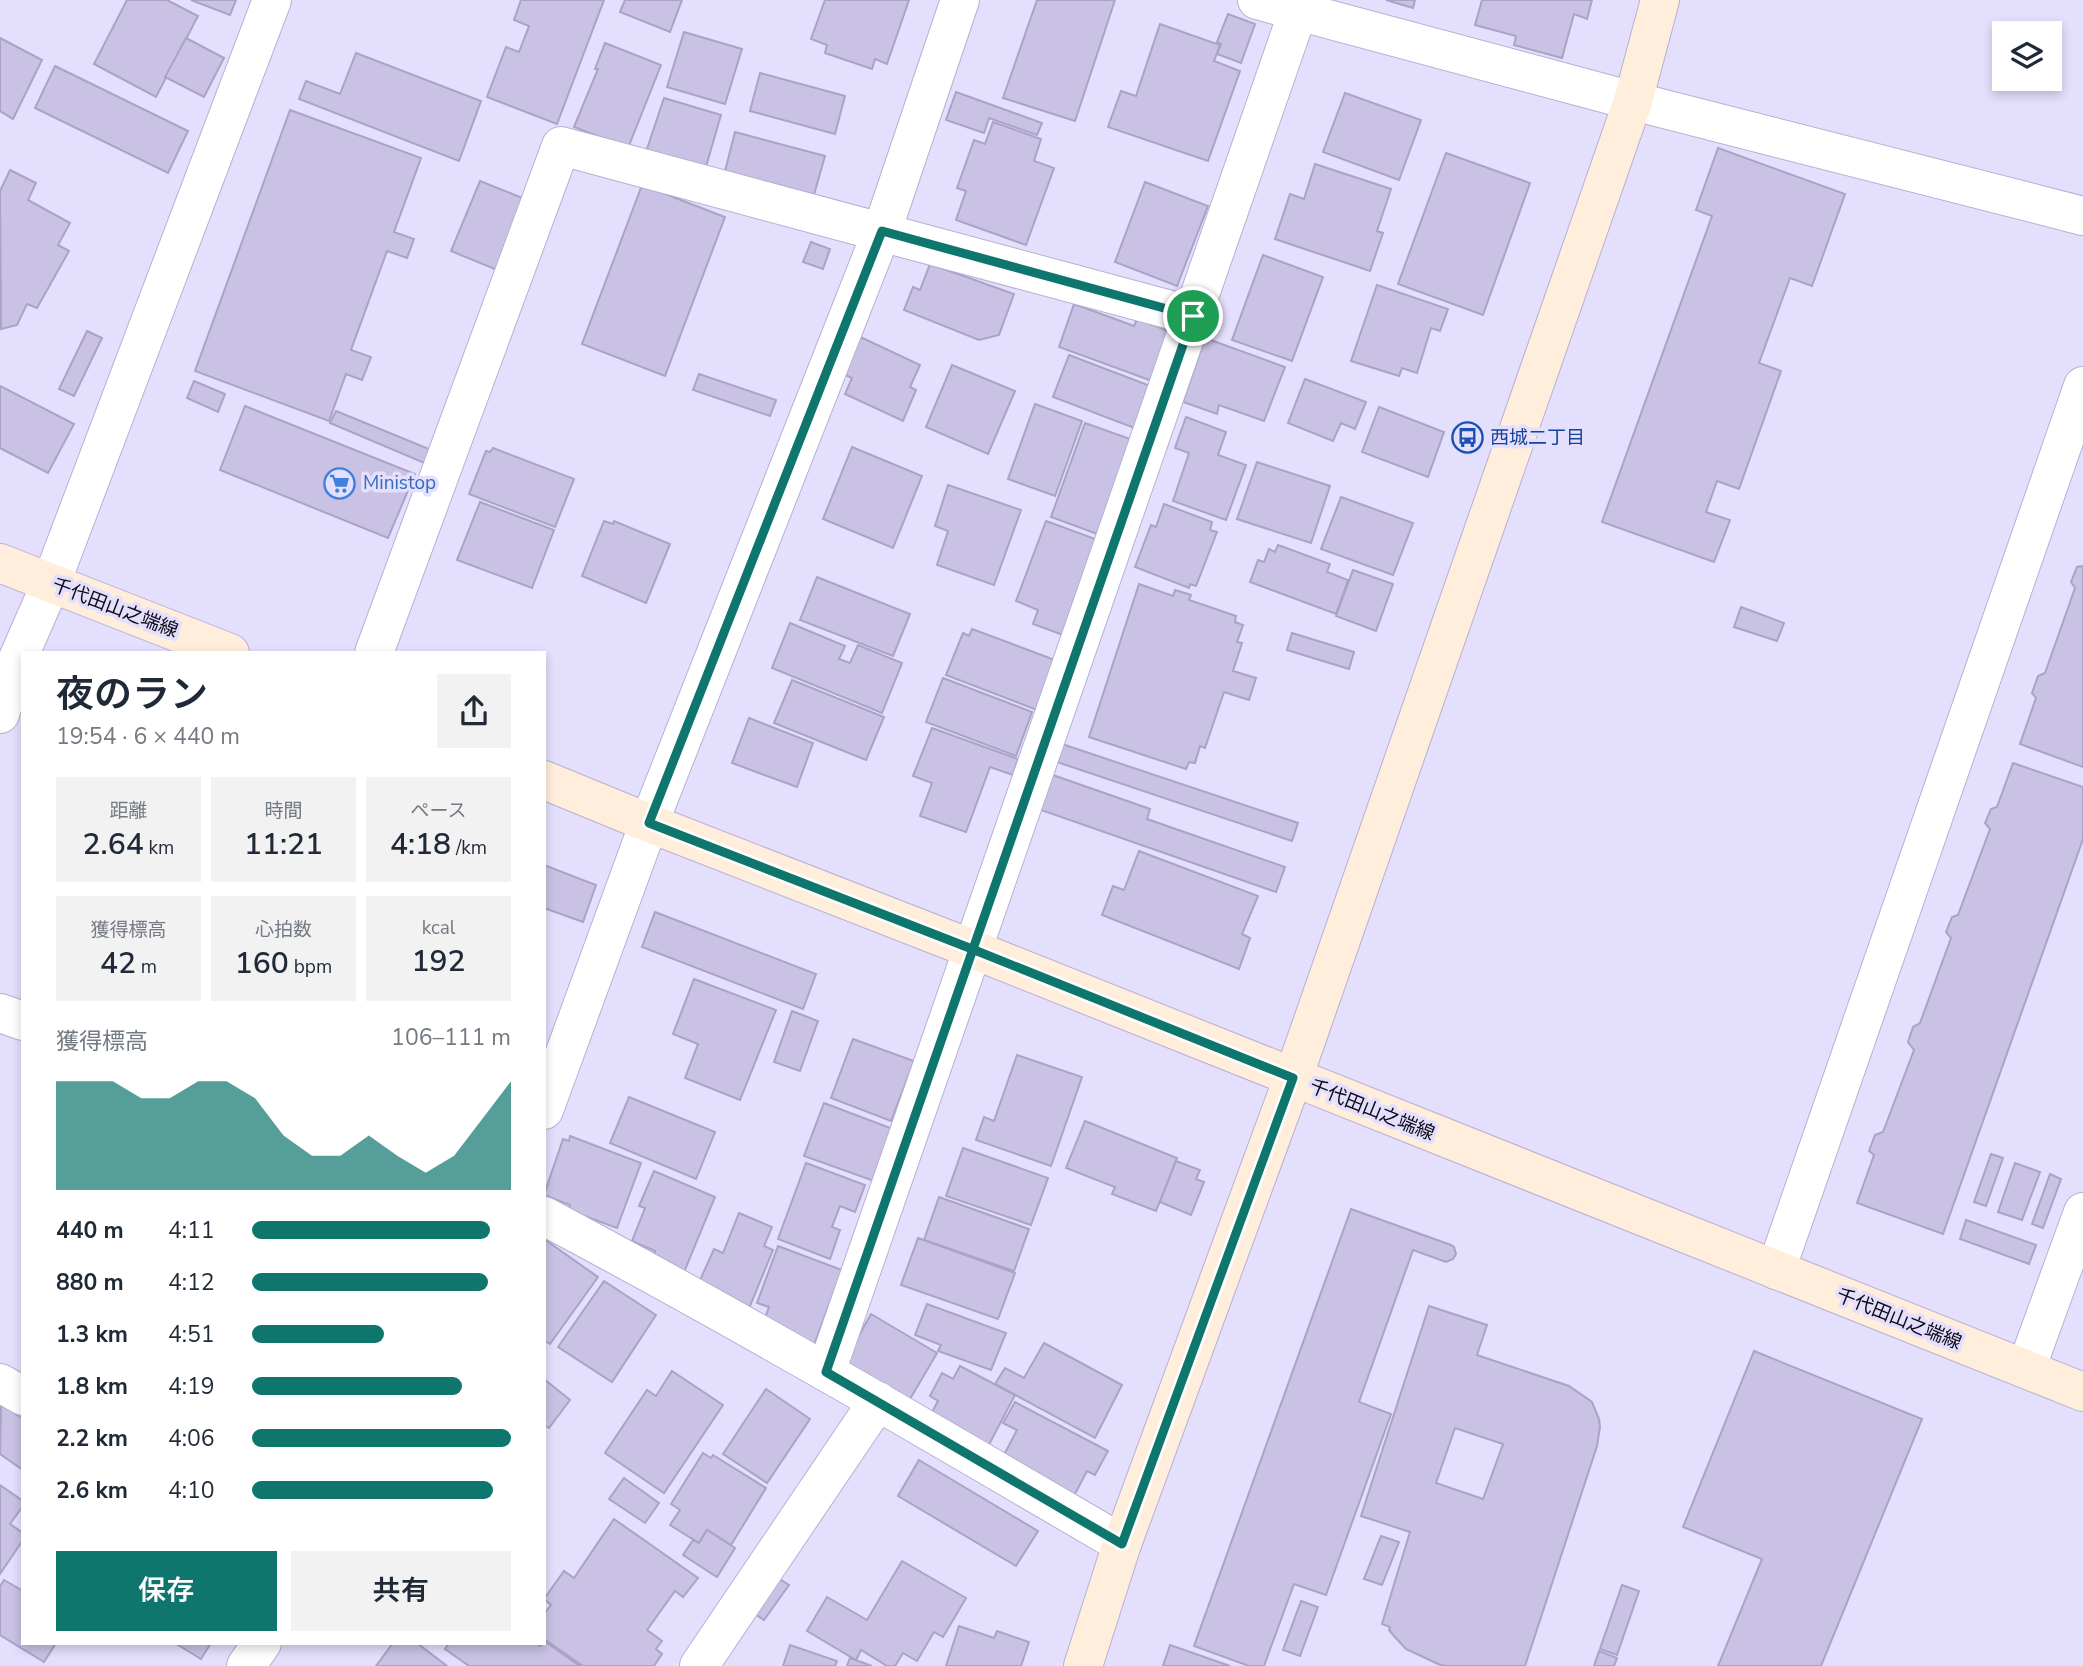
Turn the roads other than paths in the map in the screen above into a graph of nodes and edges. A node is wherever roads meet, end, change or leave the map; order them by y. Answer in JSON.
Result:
{"nodes":[{"id":1,"x":272,"y":0,"type":"edge"},
{"id":2,"x":960,"y":0,"type":"edge"},
{"id":3,"x":1257,"y":0,"type":"edge"},
{"id":4,"x":1660,"y":0,"type":"edge"},
{"id":5,"x":1301,"y":6,"type":"edge"},
{"id":6,"x":1633,"y":102,"type":"junction"},
{"id":7,"x":2083,"y":216,"type":"edge"},
{"id":8,"x":882,"y":231,"type":"junction"},
{"id":9,"x":1193,"y":316,"type":"junction"},
{"id":10,"x":2083,"y":386,"type":"edge"},
{"id":11,"x":0,"y":563,"type":"edge"},
{"id":12,"x":51,"y":583,"type":"junction"},
{"id":13,"x":21,"y":651,"type":"edge"},
{"id":14,"x":225,"y":651,"type":"edge"},
{"id":15,"x":375,"y":651,"type":"edge"},
{"id":16,"x":21,"y":652,"type":"edge"},
{"id":17,"x":0,"y":714,"type":"edge"},
{"id":18,"x":546,"y":781,"type":"edge"},
{"id":19,"x":649,"y":823,"type":"junction"},
{"id":20,"x":972,"y":949,"type":"junction"},
{"id":21,"x":0,"y":1013,"type":"edge"},
{"id":22,"x":21,"y":1020,"type":"edge"},
{"id":23,"x":1293,"y":1078,"type":"junction"},
{"id":24,"x":546,"y":1105,"type":"edge"},
{"id":25,"x":2083,"y":1212,"type":"edge"},
{"id":26,"x":546,"y":1217,"type":"edge"},
{"id":27,"x":1776,"y":1270,"type":"junction"},
{"id":28,"x":2025,"y":1369,"type":"junction"},
{"id":29,"x":826,"y":1372,"type":"junction"},
{"id":30,"x":0,"y":1382,"type":"edge"},
{"id":31,"x":2083,"y":1392,"type":"edge"},
{"id":32,"x":21,"y":1395,"type":"edge"},
{"id":33,"x":878,"y":1401,"type":"junction"},
{"id":34,"x":1122,"y":1544,"type":"junction"},
{"id":35,"x":261,"y":1645,"type":"edge"},
{"id":36,"x":246,"y":1666,"type":"edge"},
{"id":37,"x":699,"y":1666,"type":"edge"},
{"id":38,"x":1083,"y":1666,"type":"edge"}],
"edges":[{"from":1,"to":12,"type":"street"},
{"from":2,"to":8,"type":"street"},
{"from":3,"to":5,"type":"street"},
{"from":4,"to":6,"type":"street"},
{"from":5,"to":6,"type":"street"},
{"from":5,"to":9,"type":"street"},
{"from":6,"to":7,"type":"street"},
{"from":6,"to":23,"type":"street"},
{"from":8,"to":9,"type":"street"},
{"from":8,"to":15,"type":"street"},
{"from":8,"to":19,"type":"street"},
{"from":9,"to":20,"type":"street"},
{"from":10,"to":27,"type":"street"},
{"from":11,"to":12,"type":"street","name":"千代田山之端線"},
{"from":12,"to":13,"type":"street"},
{"from":12,"to":14,"type":"street","name":"千代田山之端線"},
{"from":16,"to":17,"type":"street"},
{"from":18,"to":19,"type":"street","name":"千代田山之端線"},
{"from":19,"to":20,"type":"street","name":"千代田山之端線"},
{"from":19,"to":24,"type":"street"},
{"from":20,"to":23,"type":"street","name":"千代田山之端線"},
{"from":20,"to":29,"type":"street"},
{"from":21,"to":22,"type":"street"},
{"from":23,"to":27,"type":"street","name":"千代田山之端線"},
{"from":23,"to":34,"type":"street"},
{"from":25,"to":28,"type":"street"},
{"from":26,"to":29,"type":"street"},
{"from":27,"to":28,"type":"street","name":"千代田山之端線"},
{"from":28,"to":31,"type":"street","name":"千代田山之端線"},
{"from":29,"to":33,"type":"street"},
{"from":30,"to":32,"type":"street"},
{"from":33,"to":34,"type":"street"},
{"from":33,"to":37,"type":"street"},
{"from":34,"to":38,"type":"street"},
{"from":35,"to":36,"type":"street"}]}
